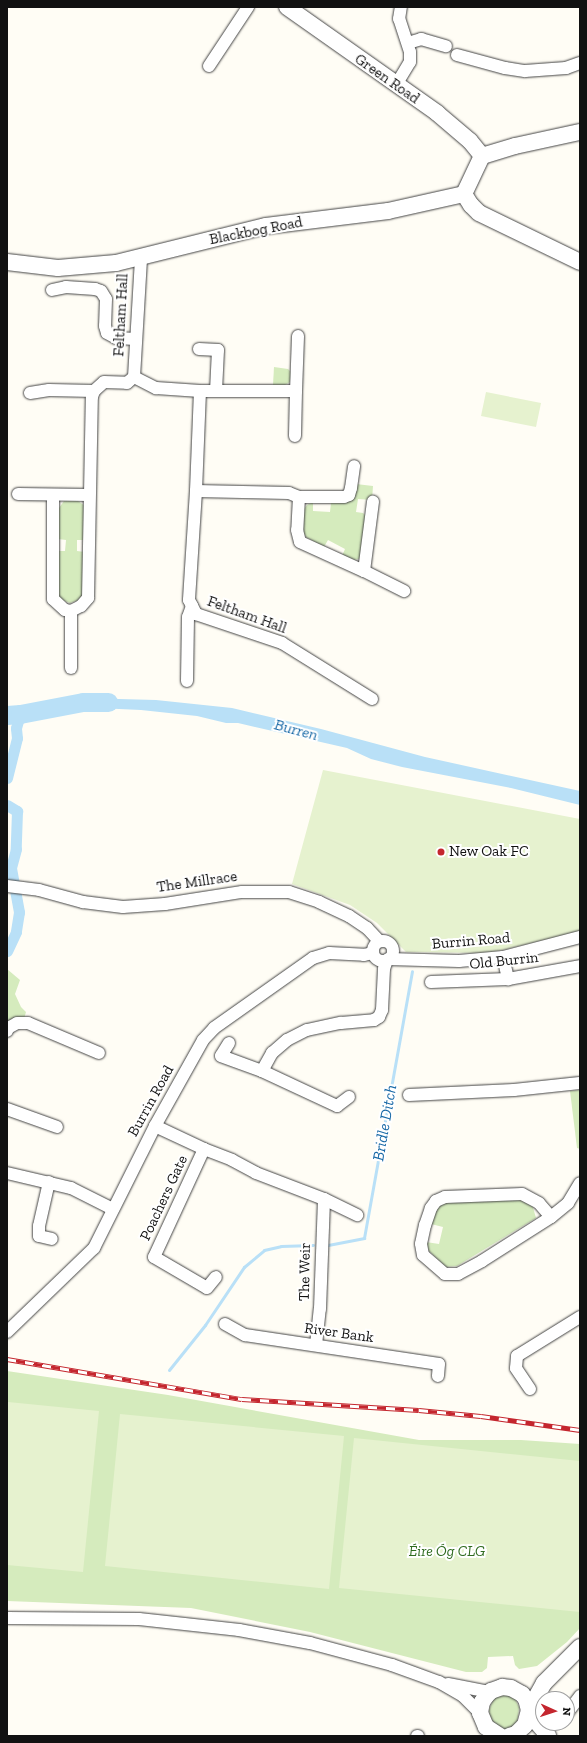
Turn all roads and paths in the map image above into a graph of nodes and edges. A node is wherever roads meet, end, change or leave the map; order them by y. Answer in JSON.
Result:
{"nodes":[{"id":1,"x":248,"y":7,"type":"edge"},
{"id":2,"x":287,"y":7,"type":"edge"},
{"id":3,"x":400,"y":7,"type":"edge"},
{"id":4,"x":408,"y":43,"type":"junction"},
{"id":5,"x":446,"y":46,"type":"dead end"},
{"id":6,"x":456,"y":55,"type":"dead end"},
{"id":7,"x":580,"y":63,"type":"edge"},
{"id":8,"x":209,"y":66,"type":"dead end"},
{"id":9,"x":396,"y":84,"type":"junction"},
{"id":10,"x":580,"y":132,"type":"edge"},
{"id":11,"x":482,"y":156,"type":"junction"},
{"id":12,"x":464,"y":194,"type":"junction"},
{"id":13,"x":140,"y":258,"type":"junction"},
{"id":14,"x":7,"y":262,"type":"edge"},
{"id":15,"x":580,"y":262,"type":"edge"},
{"id":16,"x":52,"y":290,"type":"dead end"},
{"id":17,"x":298,"y":336,"type":"dead end"},
{"id":18,"x":136,"y":339,"type":"junction"},
{"id":19,"x":199,"y":349,"type":"dead end"},
{"id":20,"x":134,"y":377,"type":"junction"},
{"id":21,"x":94,"y":391,"type":"junction"},
{"id":22,"x":200,"y":391,"type":"junction"},
{"id":23,"x":216,"y":391,"type":"junction"},
{"id":24,"x":296,"y":391,"type":"junction"},
{"id":25,"x":30,"y":394,"type":"dead end"},
{"id":26,"x":295,"y":436,"type":"dead end"},
{"id":27,"x":354,"y":466,"type":"dead end"},
{"id":28,"x":196,"y":491,"type":"junction"},
{"id":29,"x":18,"y":494,"type":"dead end"},
{"id":30,"x":53,"y":495,"type":"junction"},
{"id":31,"x":90,"y":495,"type":"junction"},
{"id":32,"x":299,"y":496,"type":"junction"},
{"id":33,"x":373,"y":502,"type":"dead end"},
{"id":34,"x":364,"y":571,"type":"junction"},
{"id":35,"x":404,"y":591,"type":"dead end"},
{"id":36,"x":192,"y":606,"type":"junction"},
{"id":37,"x":71,"y":611,"type":"junction"},
{"id":38,"x":70,"y":668,"type":"dead end"},
{"id":39,"x":187,"y":682,"type":"dead end"},
{"id":40,"x":372,"y":699,"type":"dead end"},
{"id":41,"x":12,"y":886,"type":"edge"},
{"id":42,"x":580,"y":937,"type":"edge"},
{"id":43,"x":503,"y":957,"type":"junction"},
{"id":44,"x":384,"y":958,"type":"junction"},
{"id":45,"x":580,"y":966,"type":"edge"},
{"id":46,"x":508,"y":979,"type":"junction"},
{"id":47,"x":431,"y":982,"type":"dead end"},
{"id":48,"x":7,"y":1031,"type":"edge"},
{"id":49,"x":229,"y":1043,"type":"dead end"},
{"id":50,"x":99,"y":1053,"type":"dead end"},
{"id":51,"x":262,"y":1071,"type":"junction"},
{"id":52,"x":580,"y":1083,"type":"edge"},
{"id":53,"x":409,"y":1095,"type":"dead end"},
{"id":54,"x":349,"y":1097,"type":"dead end"},
{"id":55,"x":7,"y":1109,"type":"edge"},
{"id":56,"x":155,"y":1126,"type":"junction"},
{"id":57,"x":57,"y":1127,"type":"dead end"},
{"id":58,"x":204,"y":1149,"type":"junction"},
{"id":59,"x":7,"y":1173,"type":"edge"},
{"id":60,"x":49,"y":1182,"type":"junction"},
{"id":61,"x":580,"y":1183,"type":"edge"},
{"id":62,"x":324,"y":1199,"type":"junction"},
{"id":63,"x":113,"y":1209,"type":"junction"},
{"id":64,"x":357,"y":1215,"type":"dead end"},
{"id":65,"x":551,"y":1217,"type":"junction"},
{"id":66,"x":52,"y":1239,"type":"dead end"},
{"id":67,"x":216,"y":1277,"type":"dead end"},
{"id":68,"x":580,"y":1317,"type":"edge"},
{"id":69,"x":225,"y":1324,"type":"dead end"},
{"id":70,"x":7,"y":1332,"type":"edge"},
{"id":71,"x":316,"y":1345,"type":"junction"},
{"id":72,"x":438,"y":1376,"type":"dead end"},
{"id":73,"x":530,"y":1389,"type":"dead end"},
{"id":74,"x":7,"y":1618,"type":"edge"},
{"id":75,"x":580,"y":1647,"type":"edge"},
{"id":76,"x":439,"y":1682,"type":"junction"},
{"id":77,"x":544,"y":1683,"type":"junction"},
{"id":78,"x":511,"y":1688,"type":"junction"},
{"id":79,"x":490,"y":1692,"type":"junction"},
{"id":80,"x":529,"y":1711,"type":"junction"},
{"id":81,"x":480,"y":1713,"type":"junction"},
{"id":82,"x":504,"y":1735,"type":"edge"},
{"id":83,"x":532,"y":1736,"type":"edge"},
{"id":84,"x":548,"y":1736,"type":"edge"}],
"edges":[{"from":1,"to":8,"type":"street"},
{"from":2,"to":9,"type":"street","name":"Green Road"},
{"from":3,"to":4,"type":"street"},
{"from":4,"to":5,"type":"street"},
{"from":4,"to":9,"type":"street"},
{"from":6,"to":7,"type":"street"},
{"from":9,"to":11,"type":"street","name":"Green Road"},
{"from":10,"to":11,"type":"street"},
{"from":11,"to":12,"type":"street"},
{"from":12,"to":13,"type":"street","name":"Blackbog Road"},
{"from":12,"to":15,"type":"street"},
{"from":13,"to":14,"type":"street","name":"Blackbog Road"},
{"from":13,"to":18,"type":"street","name":"Feltham Hall"},
{"from":16,"to":18,"type":"street"},
{"from":17,"to":24,"type":"street"},
{"from":18,"to":20,"type":"street","name":"Feltham Hall"},
{"from":19,"to":23,"type":"street"},
{"from":20,"to":21,"type":"street"},
{"from":20,"to":22,"type":"street","name":"Feltham Hall"},
{"from":21,"to":25,"type":"street"},
{"from":21,"to":31,"type":"street"},
{"from":22,"to":23,"type":"street","name":"Feltham Hall"},
{"from":22,"to":28,"type":"street","name":"Feltham Hall"},
{"from":23,"to":24,"type":"street","name":"Feltham Hall"},
{"from":24,"to":26,"type":"street"},
{"from":27,"to":32,"type":"street"},
{"from":28,"to":32,"type":"street"},
{"from":28,"to":36,"type":"street","name":"Feltham Hall"},
{"from":29,"to":30,"type":"street"},
{"from":30,"to":31,"type":"street"},
{"from":30,"to":37,"type":"street"},
{"from":31,"to":37,"type":"street"},
{"from":32,"to":34,"type":"street"},
{"from":33,"to":34,"type":"street"},
{"from":34,"to":35,"type":"street"},
{"from":36,"to":39,"type":"street"},
{"from":36,"to":40,"type":"street","name":"Feltham Hall"},
{"from":37,"to":38,"type":"street"},
{"from":41,"to":44,"type":"street","name":"The Millrace"},
{"from":42,"to":43,"type":"street","name":"Burrin Road"},
{"from":43,"to":44,"type":"street","name":"Burrin Road"},
{"from":43,"to":46,"type":"street"},
{"from":44,"to":51,"type":"street"},
{"from":44,"to":56,"type":"street","name":"Burrin Road"},
{"from":45,"to":46,"type":"street","name":"Old Burrin"},
{"from":46,"to":47,"type":"street","name":"Old Burrin"},
{"from":48,"to":50,"type":"street"},
{"from":49,"to":51,"type":"street"},
{"from":51,"to":54,"type":"street"},
{"from":52,"to":53,"type":"street"},
{"from":55,"to":57,"type":"street"},
{"from":56,"to":58,"type":"street","name":"Poachers Gate"},
{"from":56,"to":63,"type":"street","name":"Burrin Road"},
{"from":58,"to":62,"type":"street","name":"Poachers Gate"},
{"from":58,"to":67,"type":"street","name":"Poachers Gate"},
{"from":59,"to":60,"type":"street"},
{"from":60,"to":63,"type":"street"},
{"from":60,"to":66,"type":"street"},
{"from":61,"to":65,"type":"street"},
{"from":62,"to":64,"type":"street","name":"Poachers Gate"},
{"from":62,"to":71,"type":"street","name":"The Weir"},
{"from":63,"to":70,"type":"street","name":"Burrin Road"},
{"from":65,"to":65,"type":"street"},
{"from":68,"to":73,"type":"street"},
{"from":69,"to":71,"type":"street","name":"River Bank"},
{"from":71,"to":72,"type":"street","name":"River Bank"},
{"from":74,"to":76,"type":"street"},
{"from":75,"to":77,"type":"street"},
{"from":76,"to":79,"type":"street"},
{"from":76,"to":81,"type":"street"},
{"from":77,"to":78,"type":"street"},
{"from":77,"to":80,"type":"street"},
{"from":78,"to":79,"type":"street"},
{"from":78,"to":80,"type":"street"},
{"from":79,"to":81,"type":"street"},
{"from":80,"to":82,"type":"street"},
{"from":80,"to":84,"type":"street"},
{"from":81,"to":82,"type":"street"},
{"from":82,"to":83,"type":"street"}]}
